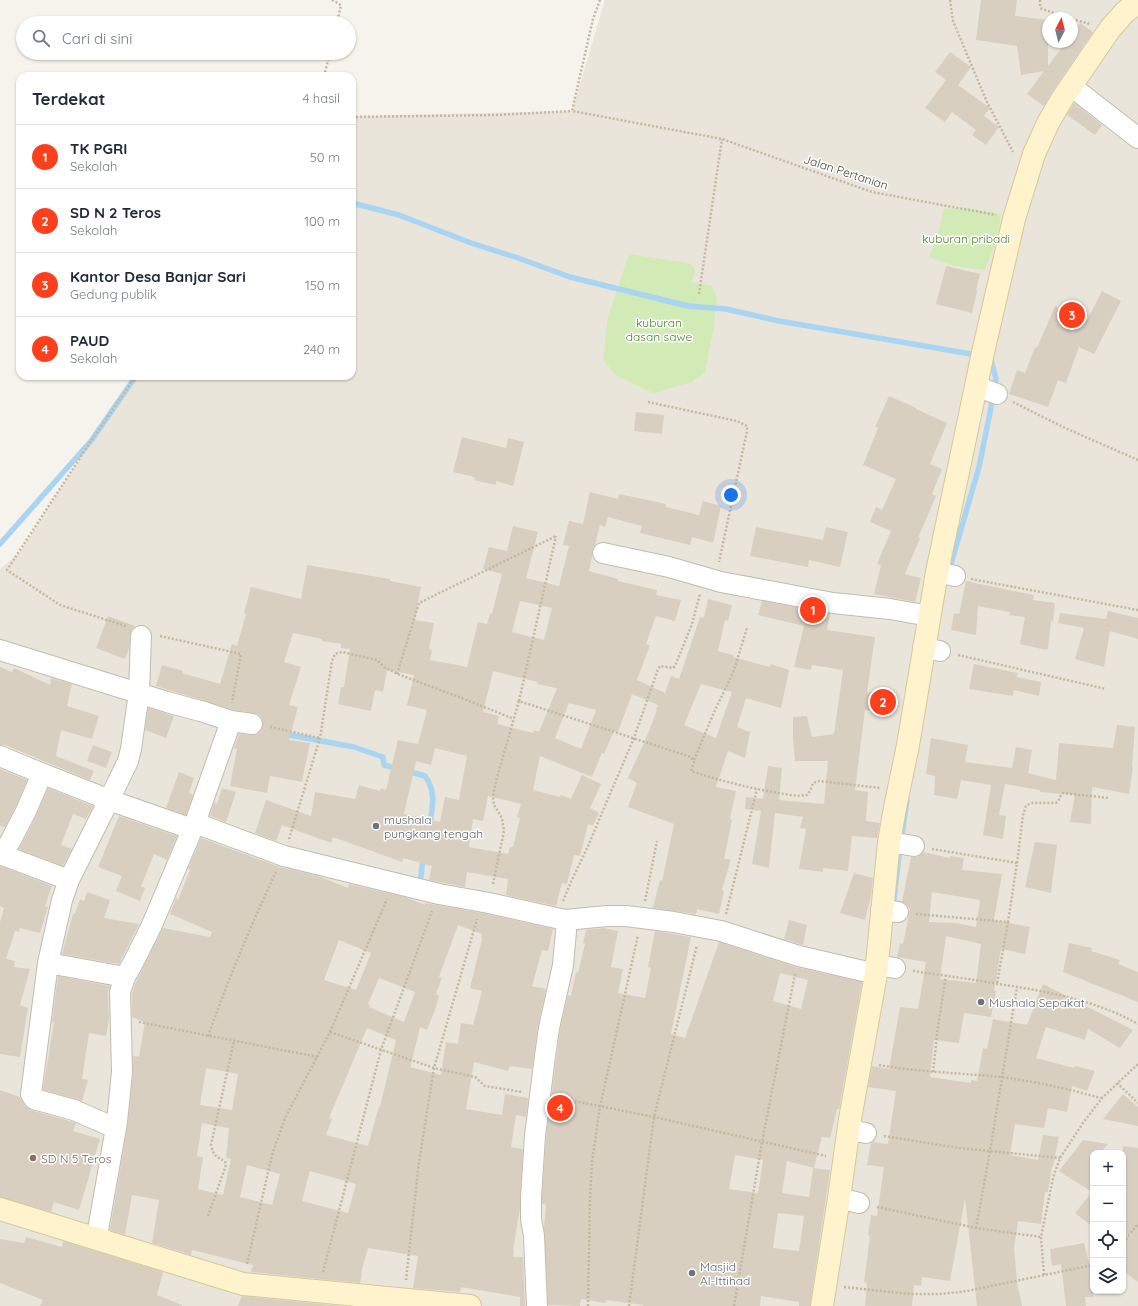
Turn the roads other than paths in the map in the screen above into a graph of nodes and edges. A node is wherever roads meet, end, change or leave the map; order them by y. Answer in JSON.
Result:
{"nodes":[{"id":1,"x":1138,"y":2,"type":"edge"},
{"id":2,"x":1071,"y":86,"type":"junction"},
{"id":3,"x":1138,"y":138,"type":"edge"},
{"id":4,"x":603,"y":553,"type":"dead end"},
{"id":5,"x":929,"y":616,"type":"junction"},
{"id":6,"x":142,"y":632,"type":"road end"},
{"id":7,"x":0,"y":650,"type":"edge"},
{"id":8,"x":140,"y":684,"type":"junction"},
{"id":9,"x":0,"y":756,"type":"edge"},
{"id":10,"x":42,"y":774,"type":"junction"},
{"id":11,"x":109,"y":800,"type":"junction"},
{"id":12,"x":194,"y":826,"type":"junction"},
{"id":13,"x":2,"y":854,"type":"edge"},
{"id":14,"x":68,"y":880,"type":"junction"},
{"id":15,"x":569,"y":918,"type":"junction"},
{"id":16,"x":48,"y":963,"type":"junction"},
{"id":17,"x":882,"y":968,"type":"junction"},
{"id":18,"x":125,"y":976,"type":"junction"},
{"id":19,"x":106,"y":1124,"type":"dead end"},
{"id":20,"x":0,"y":1209,"type":"edge"},
{"id":21,"x":98,"y":1230,"type":"dead end"},
{"id":22,"x":470,"y":1306,"type":"edge"},
{"id":23,"x":537,"y":1306,"type":"edge"},
{"id":24,"x":822,"y":1306,"type":"edge"}],
"edges":[{"from":1,"to":2,"type":"street"},
{"from":2,"to":3,"type":"street"},
{"from":2,"to":5,"type":"street"},
{"from":4,"to":5,"type":"street"},
{"from":5,"to":17,"type":"street"},
{"from":6,"to":8,"type":"street"},
{"from":7,"to":8,"type":"street"},
{"from":8,"to":11,"type":"street"},
{"from":8,"to":12,"type":"street"},
{"from":9,"to":10,"type":"street"},
{"from":10,"to":11,"type":"street"},
{"from":10,"to":13,"type":"street"},
{"from":11,"to":12,"type":"street"},
{"from":11,"to":14,"type":"street"},
{"from":12,"to":15,"type":"street"},
{"from":12,"to":18,"type":"street"},
{"from":13,"to":14,"type":"street"},
{"from":14,"to":16,"type":"street"},
{"from":15,"to":17,"type":"street"},
{"from":15,"to":23,"type":"street"},
{"from":16,"to":18,"type":"street"},
{"from":16,"to":19,"type":"street"},
{"from":17,"to":24,"type":"street"},
{"from":18,"to":21,"type":"street"},
{"from":20,"to":22,"type":"street"}]}
